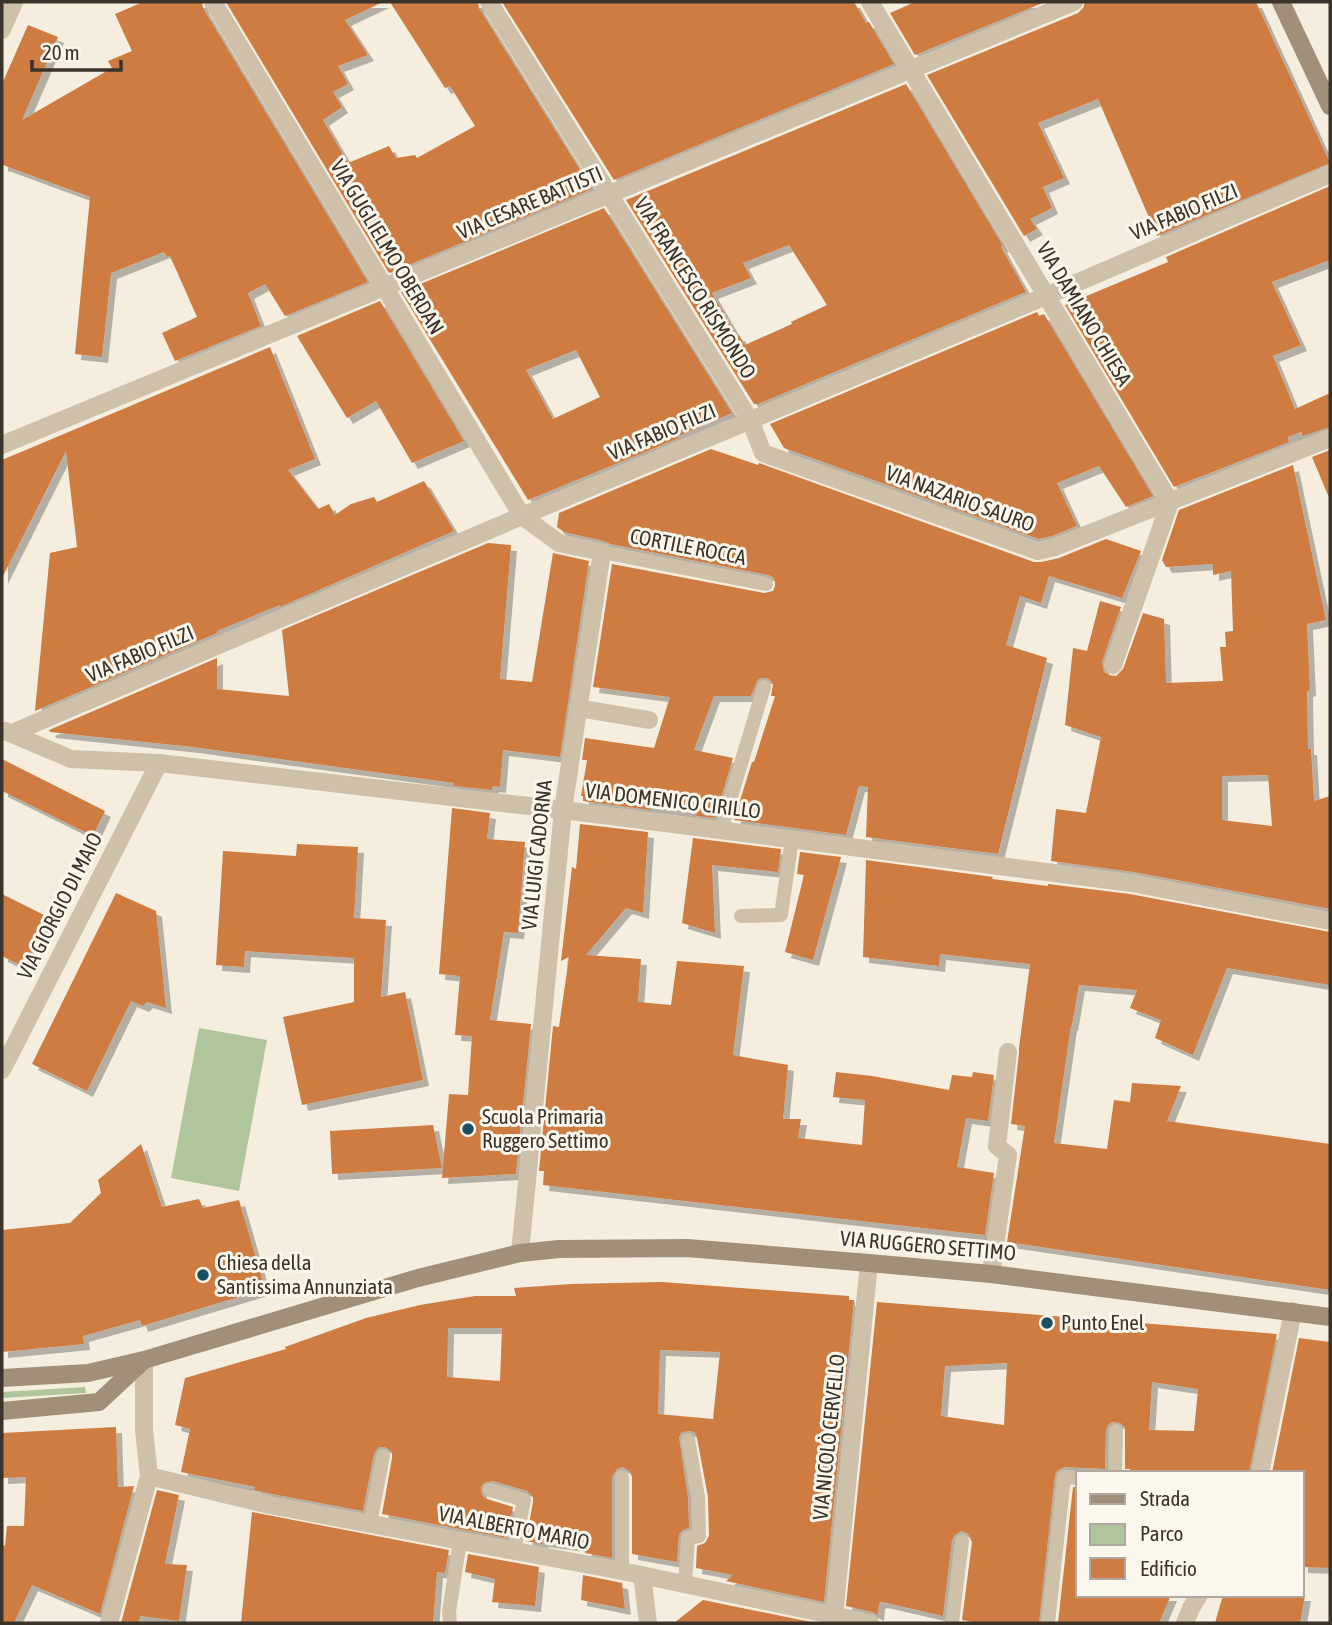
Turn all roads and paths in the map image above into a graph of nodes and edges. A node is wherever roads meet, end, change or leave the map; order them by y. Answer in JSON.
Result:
{"nodes":[{"id":1,"x":15,"y":2,"type":"edge"},
{"id":2,"x":213,"y":2,"type":"edge"},
{"id":3,"x":489,"y":2,"type":"edge"},
{"id":4,"x":870,"y":2,"type":"edge"},
{"id":5,"x":1074,"y":2,"type":"edge"},
{"id":6,"x":1280,"y":2,"type":"edge"},
{"id":7,"x":2,"y":30,"type":"edge"},
{"id":8,"x":910,"y":70,"type":"junction"},
{"id":9,"x":1330,"y":106,"type":"edge"},
{"id":10,"x":1330,"y":174,"type":"edge"},
{"id":11,"x":610,"y":194,"type":"junction"},
{"id":12,"x":384,"y":288,"type":"junction"},
{"id":13,"x":1046,"y":296,"type":"junction"},
{"id":14,"x":750,"y":420,"type":"junction"},
{"id":15,"x":1330,"y":438,"type":"edge"},
{"id":16,"x":2,"y":445,"type":"edge"},
{"id":17,"x":1170,"y":502,"type":"junction"},
{"id":18,"x":522,"y":516,"type":"junction"},
{"id":19,"x":602,"y":552,"type":"junction"},
{"id":20,"x":766,"y":584,"type":"dead end"},
{"id":21,"x":1113,"y":665,"type":"dead end"},
{"id":22,"x":764,"y":687,"type":"dead end"},
{"id":23,"x":578,"y":708,"type":"junction"},
{"id":24,"x":649,"y":720,"type":"dead end"},
{"id":25,"x":7,"y":731,"type":"edge"},
{"id":26,"x":159,"y":763,"type":"junction"},
{"id":27,"x":563,"y":810,"type":"junction"},
{"id":28,"x":721,"y":830,"type":"junction"},
{"id":29,"x":792,"y":839,"type":"junction"},
{"id":30,"x":741,"y":916,"type":"dead end"},
{"id":31,"x":1330,"y":921,"type":"edge"},
{"id":32,"x":1007,"y":1052,"type":"dead end"},
{"id":33,"x":2,"y":1070,"type":"edge"},
{"id":34,"x":520,"y":1253,"type":"junction"},
{"id":35,"x":869,"y":1263,"type":"junction"},
{"id":36,"x":992,"y":1274,"type":"junction"},
{"id":37,"x":1293,"y":1311,"type":"junction"},
{"id":38,"x":1330,"y":1317,"type":"edge"},
{"id":39,"x":144,"y":1360,"type":"junction"},
{"id":40,"x":2,"y":1378,"type":"edge"},
{"id":41,"x":2,"y":1410,"type":"edge"},
{"id":42,"x":1116,"y":1431,"type":"dead end"},
{"id":43,"x":688,"y":1440,"type":"dead end"},
{"id":44,"x":383,"y":1456,"type":"dead end"},
{"id":45,"x":1115,"y":1471,"type":"edge"},
{"id":46,"x":1260,"y":1471,"type":"edge"},
{"id":47,"x":149,"y":1476,"type":"junction"},
{"id":48,"x":622,"y":1477,"type":"dead end"},
{"id":49,"x":1076,"y":1478,"type":"edge"},
{"id":50,"x":490,"y":1490,"type":"dead end"},
{"id":51,"x":370,"y":1524,"type":"junction"},
{"id":52,"x":460,"y":1541,"type":"junction"},
{"id":53,"x":962,"y":1541,"type":"dead end"},
{"id":54,"x":514,"y":1551,"type":"junction"},
{"id":55,"x":622,"y":1571,"type":"junction"},
{"id":56,"x":642,"y":1575,"type":"junction"},
{"id":57,"x":685,"y":1584,"type":"junction"},
{"id":58,"x":1198,"y":1597,"type":"edge"},
{"id":59,"x":834,"y":1620,"type":"edge"},
{"id":60,"x":109,"y":1623,"type":"edge"},
{"id":61,"x":450,"y":1623,"type":"edge"},
{"id":62,"x":648,"y":1623,"type":"edge"},
{"id":63,"x":870,"y":1623,"type":"edge"},
{"id":64,"x":952,"y":1623,"type":"edge"},
{"id":65,"x":1048,"y":1623,"type":"edge"},
{"id":66,"x":1185,"y":1623,"type":"edge"}],
"edges":[{"from":1,"to":7,"type":"street"},
{"from":2,"to":12,"type":"street","name":"VIA GUGLIELMO OBERDAN"},
{"from":3,"to":11,"type":"street","name":"VIA FRANCESCO RISMONDO"},
{"from":4,"to":8,"type":"street","name":"VIA DAMIANO CHIESA"},
{"from":5,"to":8,"type":"street","name":"VIA CESARE BATTISTI"},
{"from":6,"to":9,"type":"street"},
{"from":8,"to":11,"type":"street","name":"VIA CESARE BATTISTI"},
{"from":8,"to":13,"type":"street","name":"VIA DAMIANO CHIESA"},
{"from":10,"to":13,"type":"street","name":"VIA FABIO FILZI"},
{"from":11,"to":12,"type":"street","name":"VIA CESARE BATTISTI"},
{"from":11,"to":14,"type":"street","name":"VIA FRANCESCO RISMONDO"},
{"from":12,"to":16,"type":"street","name":"VIA CESARE BATTISTI"},
{"from":12,"to":18,"type":"street","name":"VIA GUGLIELMO OBERDAN"},
{"from":13,"to":14,"type":"street","name":"VIA FABIO FILZI"},
{"from":13,"to":17,"type":"street","name":"VIA DAMIANO CHIESA"},
{"from":14,"to":17,"type":"street","name":"VIA NAZARIO SAURO"},
{"from":14,"to":18,"type":"street","name":"VIA FABIO FILZI"},
{"from":15,"to":17,"type":"street","name":"VIA NAZARIO SAURO"},
{"from":17,"to":21,"type":"street"},
{"from":18,"to":19,"type":"street"},
{"from":18,"to":25,"type":"street","name":"VIA FABIO FILZI"},
{"from":19,"to":20,"type":"lane","name":"CORTILE ROCCA"},
{"from":19,"to":23,"type":"street","name":"VIA LUIGI CADORNA"},
{"from":22,"to":28,"type":"lane"},
{"from":23,"to":24,"type":"street"},
{"from":23,"to":27,"type":"street","name":"VIA LUIGI CADORNA"},
{"from":25,"to":26,"type":"street","name":"VIA DOMENICO CIRILLO"},
{"from":26,"to":27,"type":"street","name":"VIA DOMENICO CIRILLO"},
{"from":26,"to":33,"type":"street","name":"VIA GIORGIO DI MAIO"},
{"from":27,"to":28,"type":"street","name":"VIA DOMENICO CIRILLO"},
{"from":27,"to":34,"type":"street","name":"VIA LUIGI CADORNA"},
{"from":28,"to":29,"type":"street","name":"VIA DOMENICO CIRILLO"},
{"from":29,"to":30,"type":"lane"},
{"from":29,"to":31,"type":"street","name":"VIA DOMENICO CIRILLO"},
{"from":32,"to":36,"type":"street"},
{"from":34,"to":35,"type":"street","name":"VIA RUGGERO SETTIMO"},
{"from":34,"to":39,"type":"street","name":"VIA RUGGERO SETTIMO"},
{"from":35,"to":36,"type":"street","name":"VIA RUGGERO SETTIMO"},
{"from":35,"to":59,"type":"street","name":"VIA NICOLÒ CERVELLO"},
{"from":36,"to":37,"type":"street","name":"VIA RUGGERO SETTIMO"},
{"from":37,"to":38,"type":"street","name":"VIA RUGGERO SETTIMO"},
{"from":37,"to":46,"type":"street"},
{"from":39,"to":40,"type":"street","name":"VIA RUGGERO SETTIMO"},
{"from":39,"to":41,"type":"street"},
{"from":39,"to":47,"type":"street"},
{"from":42,"to":45,"type":"lane"},
{"from":43,"to":57,"type":"lane"},
{"from":44,"to":51,"type":"lane"},
{"from":47,"to":51,"type":"street","name":"VIA ALBERTO MARIO"},
{"from":47,"to":60,"type":"street"},
{"from":48,"to":55,"type":"lane"},
{"from":49,"to":65,"type":"lane"},
{"from":50,"to":54,"type":"lane"},
{"from":51,"to":52,"type":"street","name":"VIA ALBERTO MARIO"},
{"from":52,"to":54,"type":"street","name":"VIA ALBERTO MARIO"},
{"from":52,"to":61,"type":"lane"},
{"from":53,"to":64,"type":"lane"},
{"from":54,"to":55,"type":"street","name":"VIA ALBERTO MARIO"},
{"from":55,"to":56,"type":"street","name":"VIA ALBERTO MARIO"},
{"from":56,"to":57,"type":"street","name":"VIA ALBERTO MARIO"},
{"from":56,"to":62,"type":"street"},
{"from":57,"to":59,"type":"street","name":"VIA ALBERTO MARIO"},
{"from":58,"to":66,"type":"street"},
{"from":59,"to":63,"type":"street","name":"VIA ALBERTO MARIO"}]}
